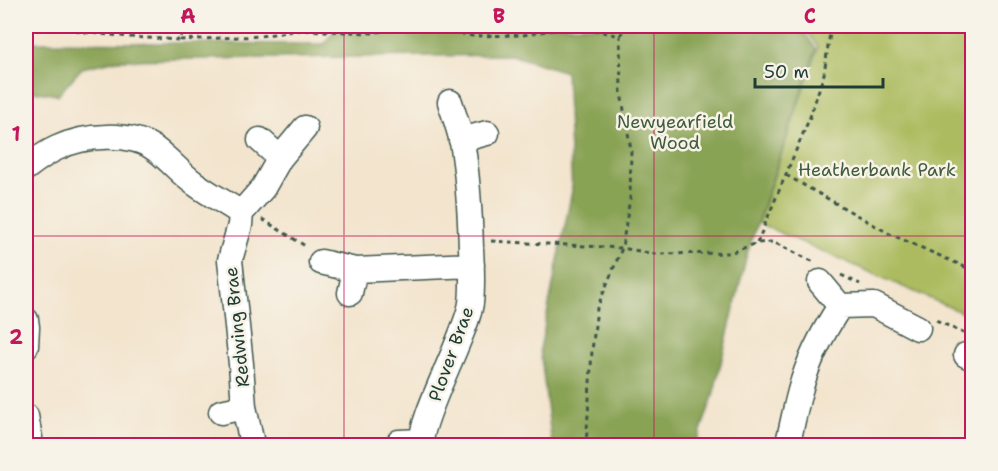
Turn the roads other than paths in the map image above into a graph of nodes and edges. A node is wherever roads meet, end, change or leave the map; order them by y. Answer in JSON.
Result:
{"nodes":[{"id":1,"x":450,"y":102,"type":"dead end"},
{"id":2,"x":306,"y":128,"type":"dead end"},
{"id":3,"x":487,"y":133,"type":"dead end"},
{"id":4,"x":260,"y":140,"type":"dead end"},
{"id":5,"x":462,"y":140,"type":"junction"},
{"id":6,"x":280,"y":158,"type":"junction"},
{"id":7,"x":26,"y":168,"type":"edge"},
{"id":8,"x":243,"y":211,"type":"junction"},
{"id":9,"x":321,"y":262,"type":"road end"},
{"id":10,"x":472,"y":265,"type":"junction"},
{"id":11,"x":824,"y":272,"type":"road end"},
{"id":12,"x":840,"y":306,"type":"junction"},
{"id":13,"x":26,"y":320,"type":"edge"},
{"id":14,"x":924,"y":323,"type":"road end"},
{"id":15,"x":26,"y":346,"type":"edge"},
{"id":16,"x":244,"y":406,"type":"junction"},
{"id":17,"x":221,"y":412,"type":"dead end"},
{"id":18,"x":251,"y":439,"type":"dead end"},
{"id":19,"x":414,"y":443,"type":"edge"},
{"id":20,"x":788,"y":446,"type":"edge"}],
"edges":[{"from":1,"to":5,"type":"street","name":"Plover Brae"},
{"from":2,"to":6,"type":"street","name":"Redwing Brae"},
{"from":3,"to":5,"type":"street"},
{"from":4,"to":6,"type":"street"},
{"from":5,"to":10,"type":"street","name":"Plover Brae"},
{"from":6,"to":8,"type":"street","name":"Redwing Brae"},
{"from":7,"to":8,"type":"street"},
{"from":8,"to":16,"type":"street","name":"Redwing Brae"},
{"from":9,"to":10,"type":"street"},
{"from":10,"to":19,"type":"street","name":"Plover Brae"},
{"from":11,"to":12,"type":"street"},
{"from":12,"to":14,"type":"street"},
{"from":12,"to":20,"type":"street"},
{"from":13,"to":15,"type":"street"},
{"from":16,"to":17,"type":"street","name":"Redwing Brae"},
{"from":16,"to":18,"type":"street","name":"Redwing Brae"}]}
